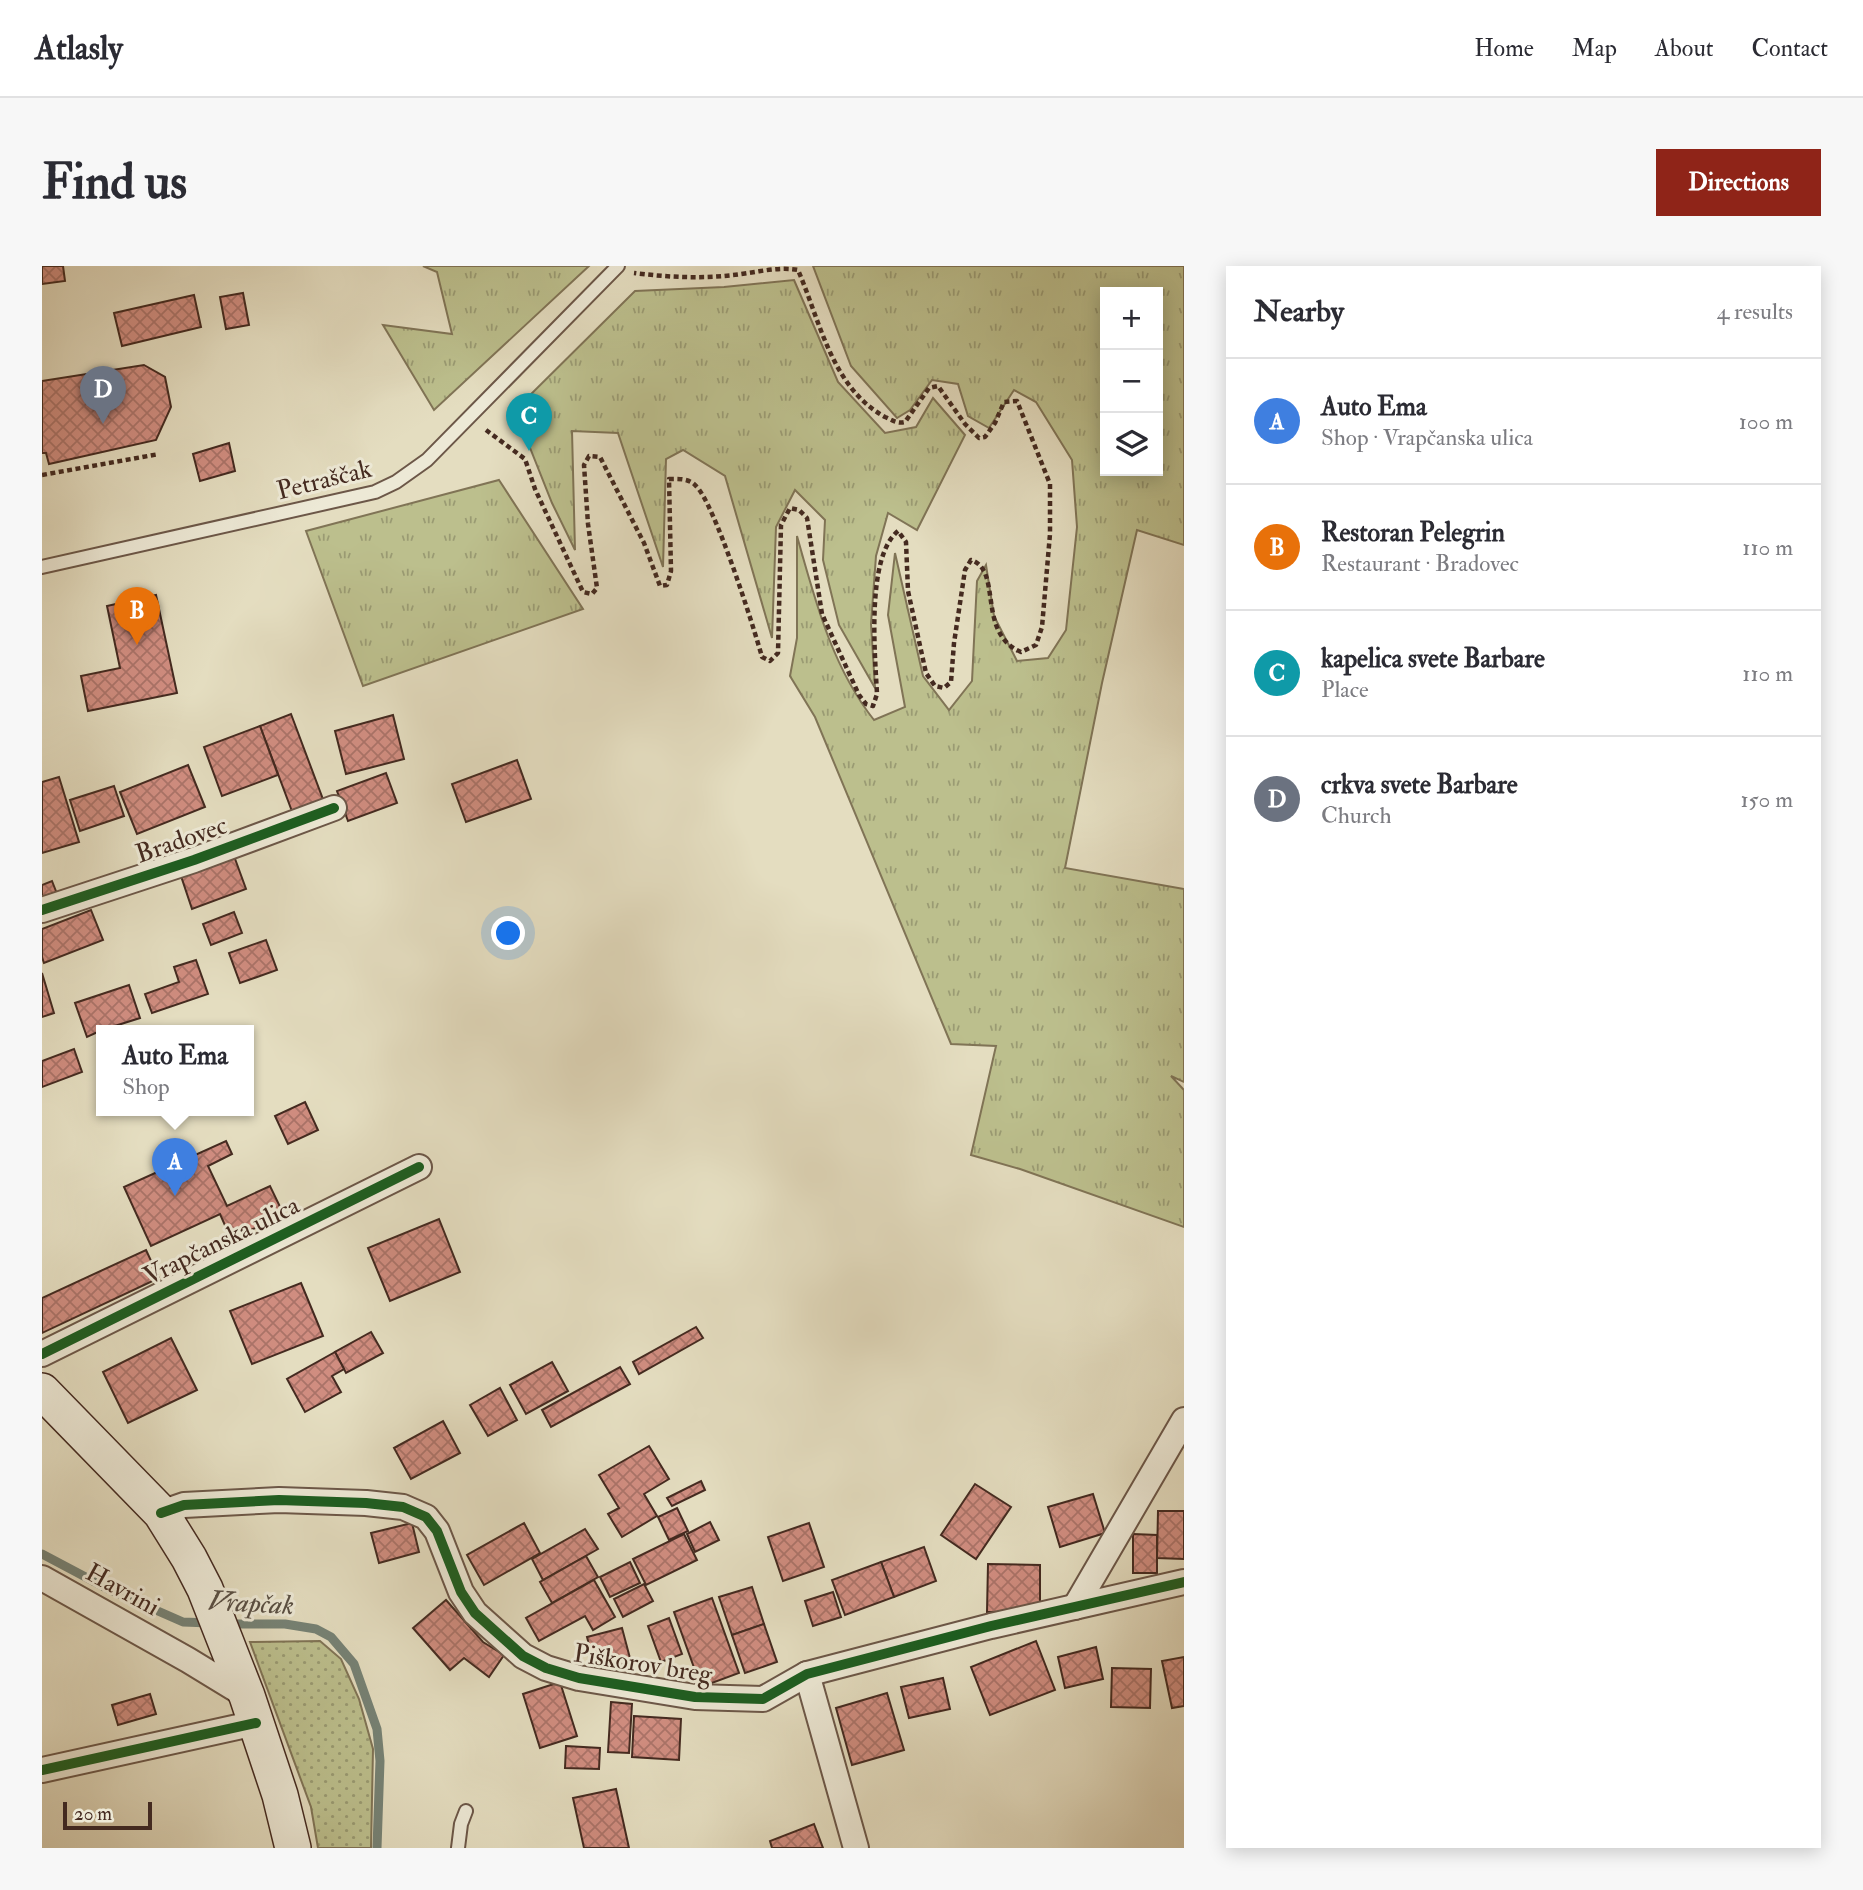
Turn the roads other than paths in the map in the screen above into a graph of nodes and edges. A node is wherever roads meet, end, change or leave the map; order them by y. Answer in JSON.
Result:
{"nodes":[{"id":1,"x":615,"y":269,"type":"edge"},
{"id":2,"x":42,"y":567,"type":"edge"},
{"id":3,"x":334,"y":808,"type":"dead end"},
{"id":4,"x":42,"y":910,"type":"edge"},
{"id":5,"x":419,"y":1167,"type":"dead end"},
{"id":6,"x":42,"y":1354,"type":"edge"},
{"id":7,"x":42,"y":1391,"type":"edge"},
{"id":8,"x":1184,"y":1420,"type":"edge"},
{"id":9,"x":161,"y":1513,"type":"junction"},
{"id":10,"x":42,"y":1578,"type":"edge"},
{"id":11,"x":1184,"y":1582,"type":"edge"},
{"id":12,"x":1075,"y":1607,"type":"junction"},
{"id":13,"x":807,"y":1674,"type":"junction"},
{"id":14,"x":251,"y":1710,"type":"junction"},
{"id":15,"x":42,"y":1770,"type":"edge"},
{"id":16,"x":466,"y":1811,"type":"dead end"},
{"id":17,"x":293,"y":1848,"type":"edge"},
{"id":18,"x":458,"y":1848,"type":"edge"},
{"id":19,"x":856,"y":1848,"type":"edge"}],
"edges":[{"from":1,"to":2,"type":"lane","name":"Petraščak"},
{"from":3,"to":4,"type":"street","name":"Bradovec"},
{"from":5,"to":6,"type":"street","name":"Vrapčanska ulica"},
{"from":7,"to":9,"type":"main road"},
{"from":8,"to":12,"type":"street"},
{"from":9,"to":13,"type":"street","name":"Piškorov breg"},
{"from":9,"to":14,"type":"main road"},
{"from":10,"to":14,"type":"street","name":"Havrini"},
{"from":11,"to":12,"type":"street","name":"Piškorov breg"},
{"from":12,"to":13,"type":"street","name":"Piškorov breg"},
{"from":13,"to":19,"type":"street"},
{"from":14,"to":15,"type":"street"},
{"from":14,"to":17,"type":"main road"},
{"from":16,"to":18,"type":"lane"}]}
